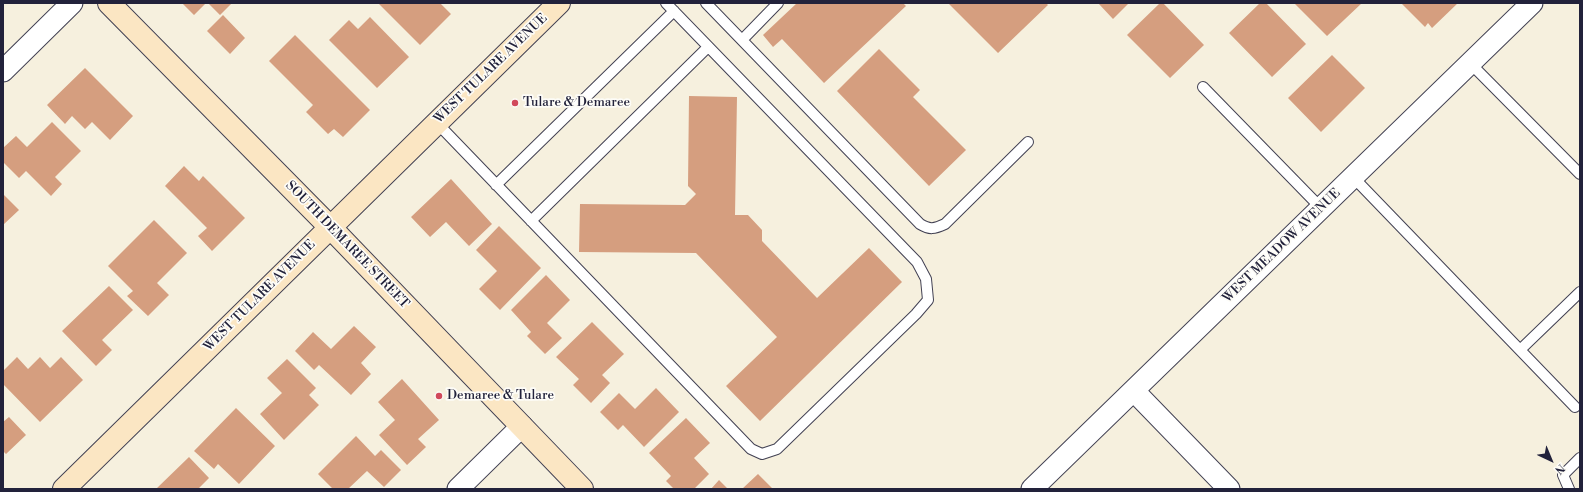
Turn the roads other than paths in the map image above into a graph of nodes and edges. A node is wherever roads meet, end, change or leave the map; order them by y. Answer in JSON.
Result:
{"nodes":[{"id":1,"x":72,"y":3,"type":"edge"},
{"id":2,"x":109,"y":3,"type":"edge"},
{"id":3,"x":559,"y":3,"type":"edge"},
{"id":4,"x":666,"y":3,"type":"edge"},
{"id":5,"x":706,"y":3,"type":"edge"},
{"id":6,"x":778,"y":3,"type":"edge"},
{"id":7,"x":1532,"y":3,"type":"edge"},
{"id":8,"x":674,"y":11,"type":"junction"},
{"id":9,"x":742,"y":40,"type":"junction"},
{"id":10,"x":708,"y":47,"type":"junction"},
{"id":11,"x":1470,"y":63,"type":"junction"},
{"id":12,"x":3,"y":71,"type":"edge"},
{"id":13,"x":1202,"y":87,"type":"dead end"},
{"id":14,"x":437,"y":123,"type":"junction"},
{"id":15,"x":1028,"y":142,"type":"dead end"},
{"id":16,"x":1580,"y":174,"type":"edge"},
{"id":17,"x":1353,"y":177,"type":"junction"},
{"id":18,"x":496,"y":185,"type":"junction"},
{"id":19,"x":1321,"y":208,"type":"junction"},
{"id":20,"x":531,"y":221,"type":"junction"},
{"id":21,"x":330,"y":227,"type":"junction"},
{"id":22,"x":1580,"y":292,"type":"edge"},
{"id":23,"x":1521,"y":349,"type":"junction"},
{"id":24,"x":1134,"y":392,"type":"junction"},
{"id":25,"x":1575,"y":406,"type":"dead end"},
{"id":26,"x":522,"y":426,"type":"junction"},
{"id":27,"x":1580,"y":458,"type":"edge"},
{"id":28,"x":64,"y":489,"type":"edge"},
{"id":29,"x":458,"y":489,"type":"edge"},
{"id":30,"x":582,"y":489,"type":"edge"},
{"id":31,"x":1032,"y":489,"type":"edge"},
{"id":32,"x":1229,"y":489,"type":"edge"},
{"id":33,"x":1570,"y":489,"type":"edge"}],
"edges":[{"from":1,"to":12,"type":"street"},
{"from":2,"to":21,"type":"street","name":"SOUTH DEMAREE STREET"},
{"from":3,"to":14,"type":"street","name":"WEST TULARE AVENUE"},
{"from":4,"to":8,"type":"lane"},
{"from":5,"to":9,"type":"lane"},
{"from":6,"to":9,"type":"lane"},
{"from":7,"to":11,"type":"street","name":"WEST MEADOW AVENUE"},
{"from":8,"to":10,"type":"lane"},
{"from":8,"to":18,"type":"lane"},
{"from":9,"to":15,"type":"lane"},
{"from":10,"to":20,"type":"lane"},
{"from":10,"to":20,"type":"lane"},
{"from":11,"to":16,"type":"lane"},
{"from":11,"to":17,"type":"street","name":"WEST MEADOW AVENUE"},
{"from":13,"to":19,"type":"lane"},
{"from":14,"to":18,"type":"lane"},
{"from":14,"to":21,"type":"street","name":"WEST TULARE AVENUE"},
{"from":17,"to":19,"type":"street","name":"WEST MEADOW AVENUE"},
{"from":17,"to":23,"type":"lane"},
{"from":18,"to":20,"type":"lane"},
{"from":19,"to":24,"type":"street","name":"WEST MEADOW AVENUE"},
{"from":21,"to":26,"type":"street","name":"SOUTH DEMAREE STREET"},
{"from":21,"to":28,"type":"street","name":"WEST TULARE AVENUE"},
{"from":22,"to":23,"type":"lane"},
{"from":23,"to":25,"type":"lane"},
{"from":24,"to":31,"type":"street","name":"WEST MEADOW AVENUE"},
{"from":24,"to":32,"type":"street"},
{"from":26,"to":29,"type":"street"},
{"from":26,"to":30,"type":"street","name":"SOUTH DEMAREE STREET"},
{"from":27,"to":33,"type":"lane"}]}
